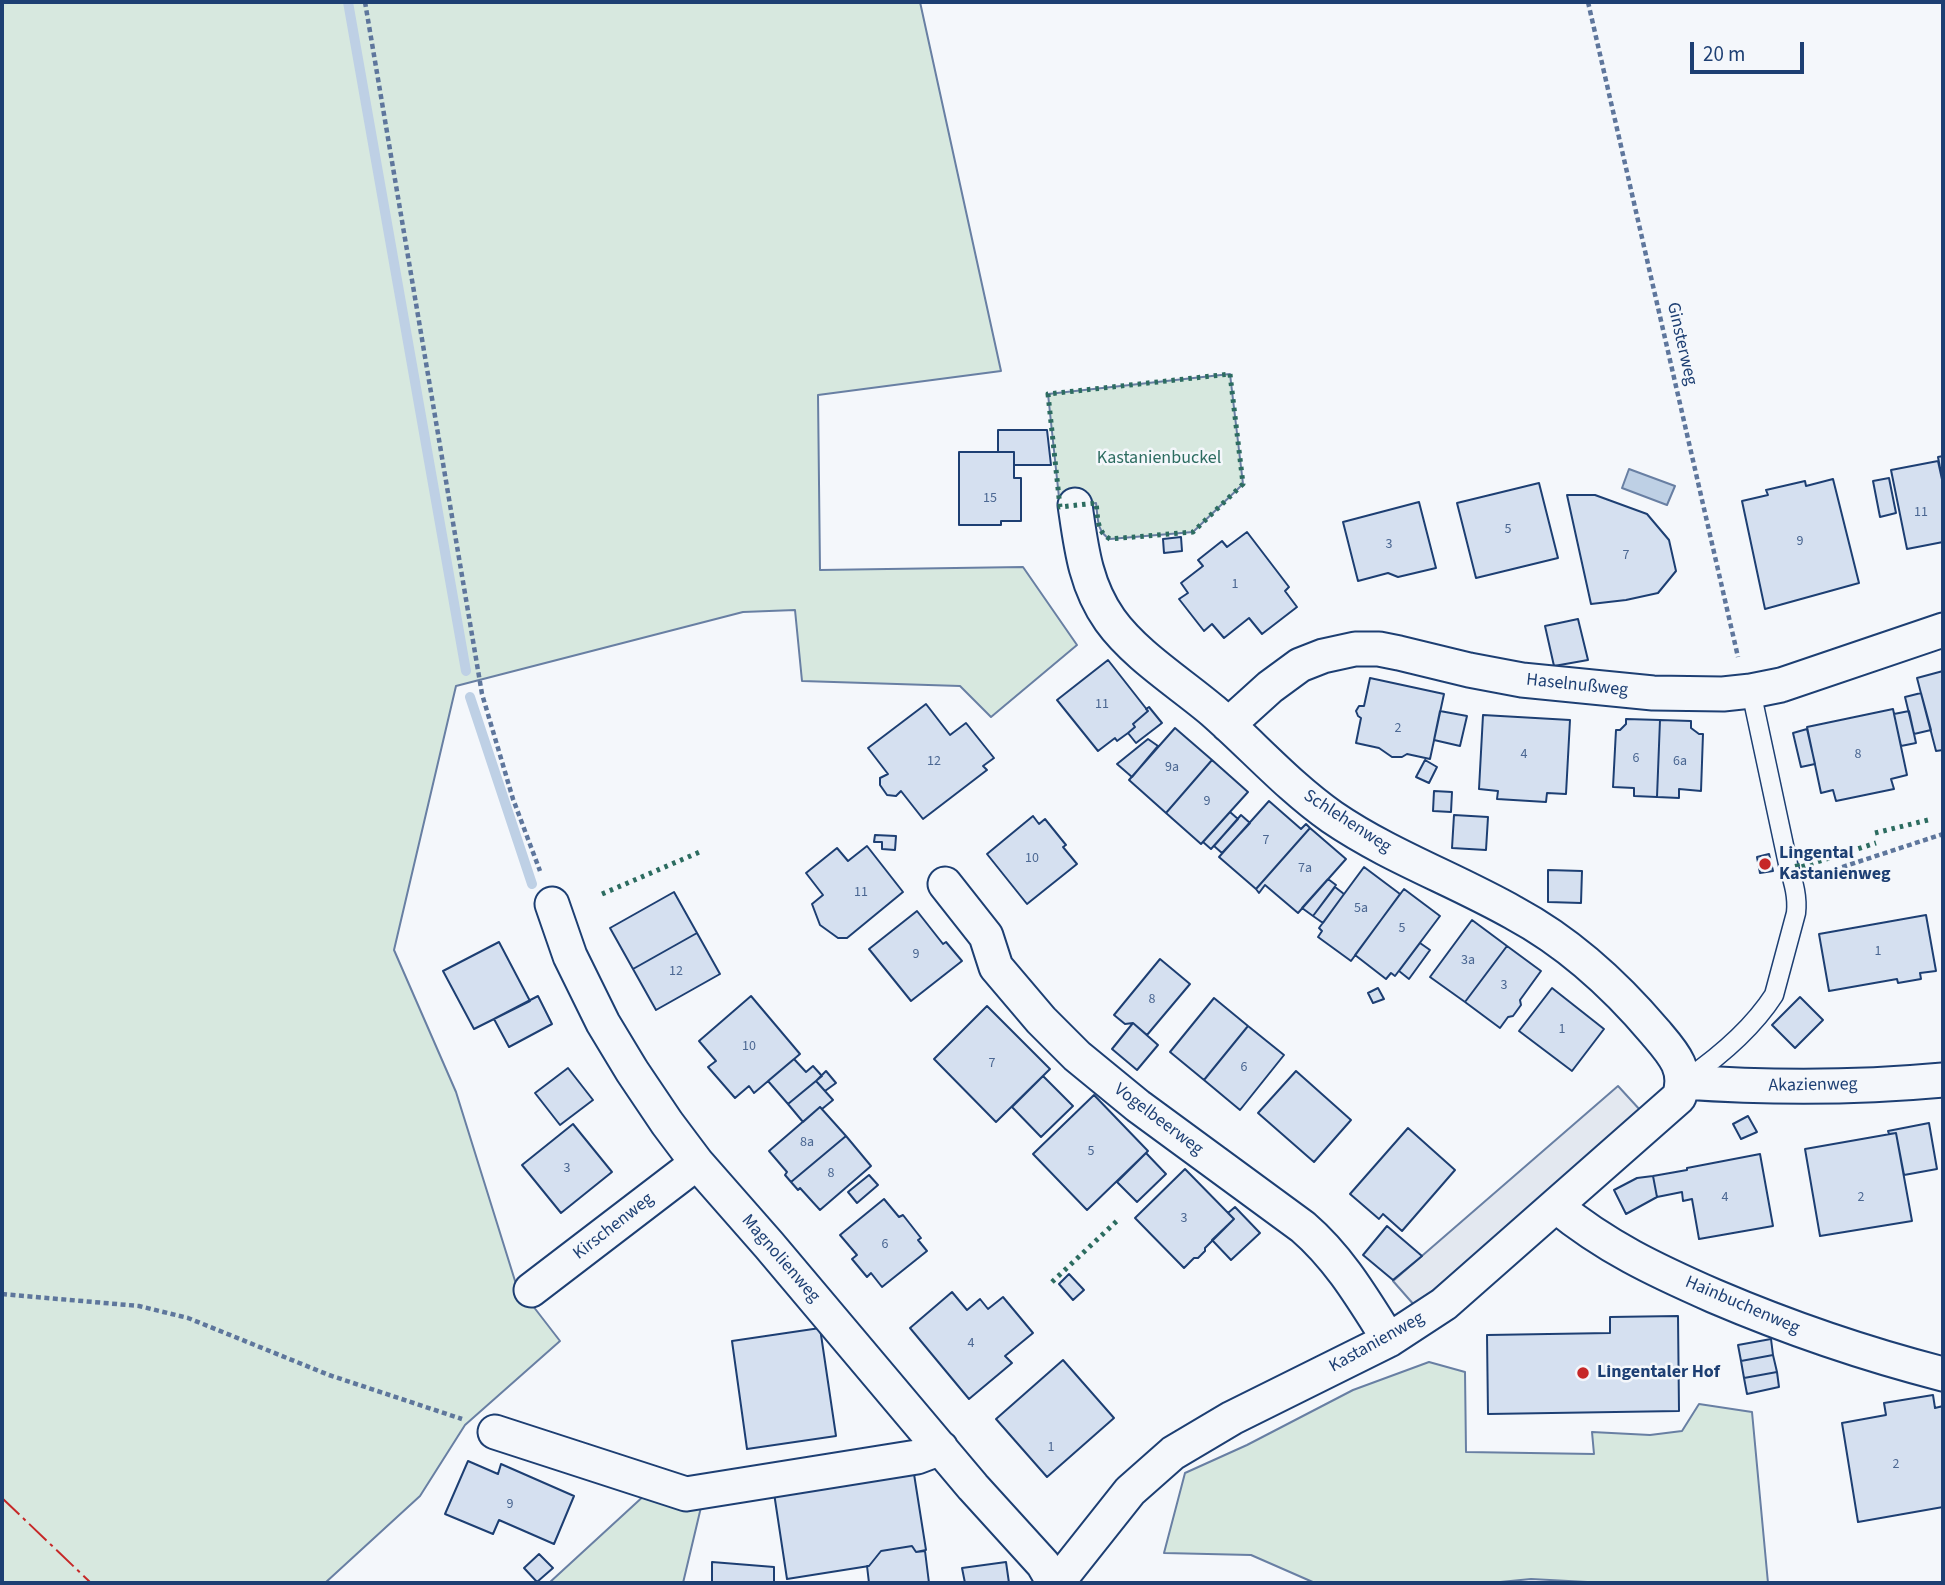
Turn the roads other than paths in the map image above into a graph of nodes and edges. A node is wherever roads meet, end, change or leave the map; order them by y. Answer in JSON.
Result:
{"nodes":[{"id":1,"x":1075,"y":505,"type":"dead end"},
{"id":2,"x":1943,"y":630,"type":"edge"},
{"id":3,"x":1749,"y":691,"type":"junction"},
{"id":4,"x":1228,"y":725,"type":"junction"},
{"id":5,"x":946,"y":884,"type":"dead end"},
{"id":6,"x":552,"y":904,"type":"road end"},
{"id":7,"x":1943,"y":1080,"type":"edge"},
{"id":8,"x":1683,"y":1082,"type":"junction"},
{"id":9,"x":697,"y":1163,"type":"junction"},
{"id":10,"x":1556,"y":1206,"type":"junction"},
{"id":11,"x":531,"y":1290,"type":"dead end"},
{"id":12,"x":1389,"y":1340,"type":"junction"},
{"id":13,"x":1943,"y":1374,"type":"edge"},
{"id":14,"x":495,"y":1432,"type":"road end"},
{"id":15,"x":941,"y":1448,"type":"junction"},
{"id":16,"x":1056,"y":1583,"type":"edge"}],
"edges":[{"from":1,"to":4,"type":"street","name":"Schlehenweg"},
{"from":2,"to":3,"type":"street","name":"Haselnußweg"},
{"from":3,"to":4,"type":"street","name":"Haselnußweg"},
{"from":3,"to":8,"type":"lane"},
{"from":4,"to":8,"type":"street","name":"Schlehenweg"},
{"from":5,"to":12,"type":"street","name":"Vogelbeerweg"},
{"from":6,"to":9,"type":"street","name":"Magnolienweg"},
{"from":7,"to":8,"type":"street","name":"Akazienweg"},
{"from":8,"to":10,"type":"street","name":"Kastanienweg"},
{"from":9,"to":11,"type":"street","name":"Kirschenweg"},
{"from":9,"to":15,"type":"street","name":"Magnolienweg"},
{"from":10,"to":12,"type":"street","name":"Kastanienweg"},
{"from":10,"to":13,"type":"street","name":"Hainbuchenweg"},
{"from":12,"to":16,"type":"street","name":"Kastanienweg"},
{"from":14,"to":15,"type":"street"},
{"from":15,"to":16,"type":"street","name":"Magnolienweg"}]}
